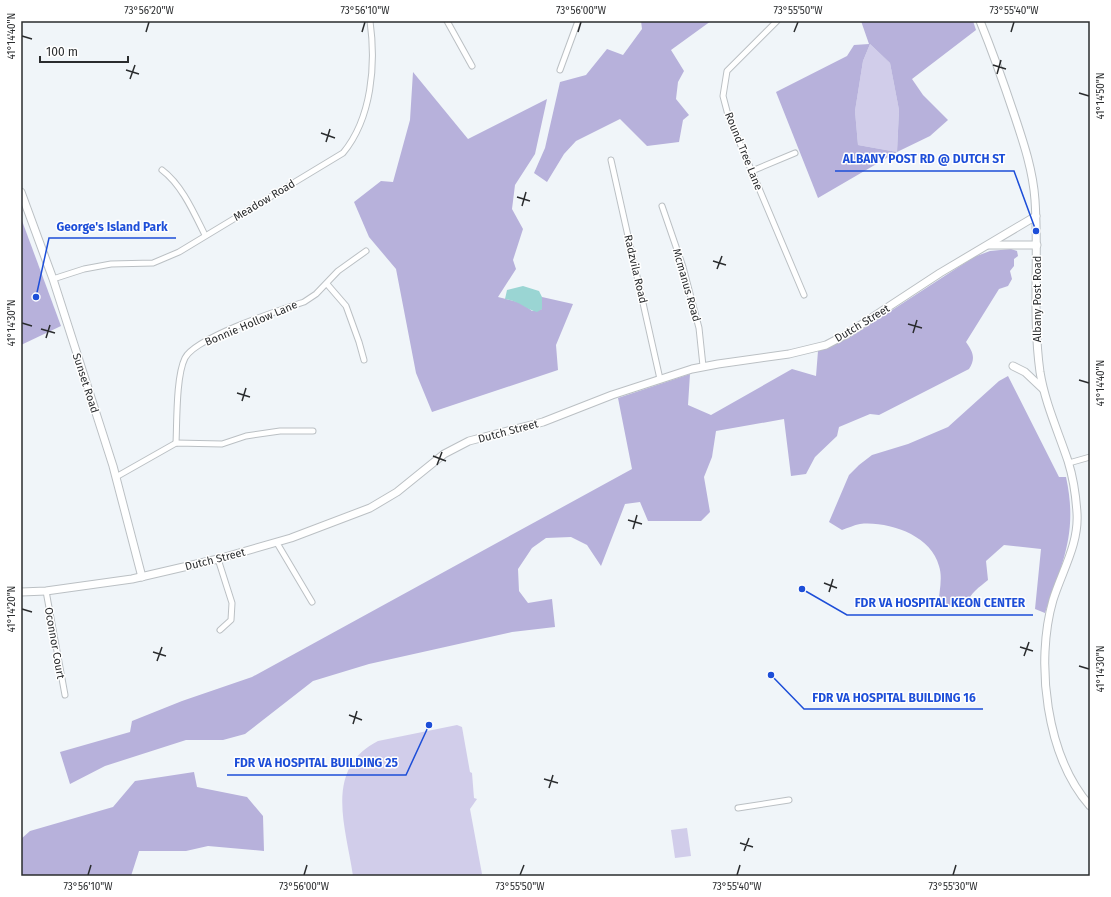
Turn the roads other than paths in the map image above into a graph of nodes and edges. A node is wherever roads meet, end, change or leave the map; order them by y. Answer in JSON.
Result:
{"nodes":[{"id":1,"x":370,"y":21,"type":"edge"},
{"id":2,"x":447,"y":21,"type":"edge"},
{"id":3,"x":578,"y":21,"type":"edge"},
{"id":4,"x":777,"y":21,"type":"edge"},
{"id":5,"x":980,"y":21,"type":"edge"},
{"id":6,"x":472,"y":66,"type":"dead end"},
{"id":7,"x":560,"y":70,"type":"dead end"},
{"id":8,"x":795,"y":153,"type":"dead end"},
{"id":9,"x":611,"y":160,"type":"dead end"},
{"id":10,"x":162,"y":170,"type":"dead end"},
{"id":11,"x":752,"y":171,"type":"junction"},
{"id":12,"x":21,"y":192,"type":"edge"},
{"id":13,"x":662,"y":206,"type":"dead end"},
{"id":14,"x":1036,"y":216,"type":"junction"},
{"id":15,"x":205,"y":235,"type":"junction"},
{"id":16,"x":989,"y":245,"type":"junction"},
{"id":17,"x":1037,"y":245,"type":"junction"},
{"id":18,"x":366,"y":251,"type":"dead end"},
{"id":19,"x":54,"y":279,"type":"junction"},
{"id":20,"x":327,"y":284,"type":"junction"},
{"id":21,"x":804,"y":295,"type":"dead end"},
{"id":22,"x":364,"y":360,"type":"dead end"},
{"id":23,"x":703,"y":366,"type":"junction"},
{"id":24,"x":1013,"y":366,"type":"dead end"},
{"id":25,"x":660,"y":379,"type":"junction"},
{"id":26,"x":1044,"y":389,"type":"junction"},
{"id":27,"x":313,"y":431,"type":"dead end"},
{"id":28,"x":176,"y":443,"type":"junction"},
{"id":29,"x":1090,"y":457,"type":"edge"},
{"id":30,"x":1069,"y":463,"type":"junction"},
{"id":31,"x":116,"y":477,"type":"junction"},
{"id":32,"x":277,"y":543,"type":"junction"},
{"id":33,"x":218,"y":559,"type":"junction"},
{"id":34,"x":142,"y":577,"type":"junction"},
{"id":35,"x":46,"y":591,"type":"junction"},
{"id":36,"x":21,"y":592,"type":"edge"},
{"id":37,"x":312,"y":602,"type":"dead end"},
{"id":38,"x":220,"y":630,"type":"dead end"},
{"id":39,"x":65,"y":695,"type":"dead end"},
{"id":40,"x":790,"y":800,"type":"dead end"},
{"id":41,"x":1090,"y":806,"type":"edge"},
{"id":42,"x":738,"y":808,"type":"dead end"}],
"edges":[{"from":1,"to":15,"type":"street","name":"Meadow Road"},
{"from":2,"to":6,"type":"street"},
{"from":3,"to":7,"type":"street"},
{"from":4,"to":11,"type":"street","name":"Round Tree Lane"},
{"from":5,"to":14,"type":"street","name":"Albany Post Road"},
{"from":8,"to":11,"type":"street"},
{"from":9,"to":25,"type":"street","name":"Radzvila Road"},
{"from":10,"to":15,"type":"street"},
{"from":11,"to":21,"type":"street","name":"Round Tree Lane"},
{"from":12,"to":19,"type":"street","name":"Sunset Road"},
{"from":13,"to":23,"type":"street","name":"Mcmanus Road"},
{"from":14,"to":16,"type":"street","name":"Dutch Street"},
{"from":14,"to":17,"type":"street","name":"Albany Post Road"},
{"from":15,"to":19,"type":"street","name":"Meadow Road"},
{"from":16,"to":17,"type":"street"},
{"from":16,"to":23,"type":"street","name":"Dutch Street"},
{"from":17,"to":26,"type":"street","name":"Albany Post Road"},
{"from":18,"to":20,"type":"street","name":"Bonnie Hollow Lane"},
{"from":19,"to":31,"type":"street","name":"Sunset Road"},
{"from":20,"to":22,"type":"street"},
{"from":20,"to":28,"type":"street","name":"Bonnie Hollow Lane"},
{"from":23,"to":25,"type":"street","name":"Dutch Street"},
{"from":24,"to":26,"type":"street"},
{"from":25,"to":32,"type":"street","name":"Dutch Street"},
{"from":26,"to":30,"type":"street","name":"Albany Post Road"},
{"from":27,"to":28,"type":"street"},
{"from":28,"to":31,"type":"street"},
{"from":29,"to":30,"type":"street"},
{"from":30,"to":41,"type":"street","name":"Albany Post Road"},
{"from":31,"to":34,"type":"street","name":"Sunset Road"},
{"from":32,"to":33,"type":"street","name":"Dutch Street"},
{"from":32,"to":37,"type":"street"},
{"from":33,"to":34,"type":"street","name":"Dutch Street"},
{"from":33,"to":38,"type":"street"},
{"from":34,"to":35,"type":"street","name":"Dutch Street"},
{"from":35,"to":36,"type":"street","name":"Dutch Street"},
{"from":35,"to":39,"type":"street","name":"Oconnor Court"},
{"from":40,"to":42,"type":"street"}]}
